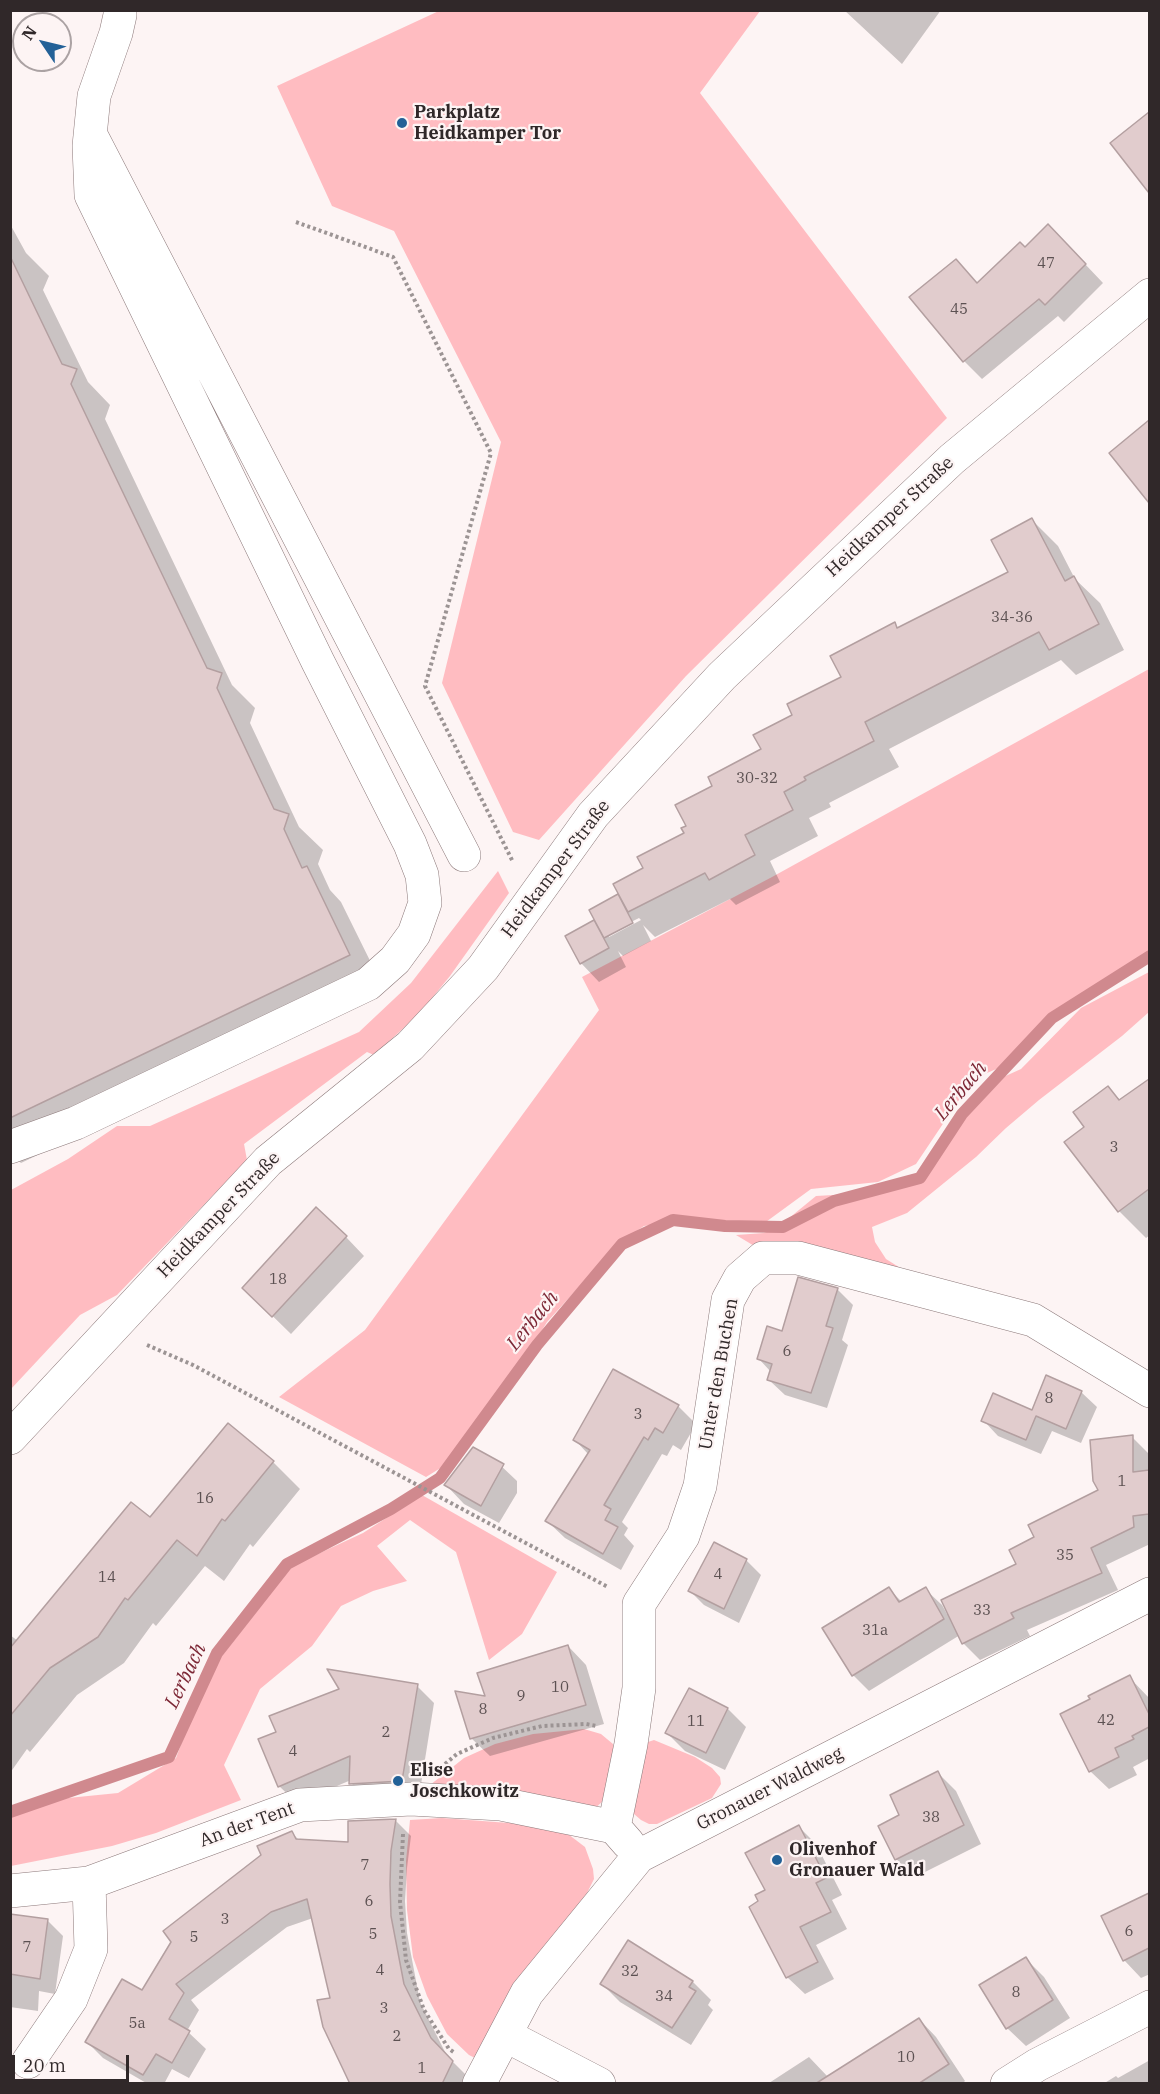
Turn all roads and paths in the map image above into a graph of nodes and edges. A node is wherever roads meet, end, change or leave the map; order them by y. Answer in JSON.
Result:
{"nodes":[{"id":1,"x":120,"y":10,"type":"edge"},
{"id":2,"x":91,"y":135,"type":"junction"},
{"id":3,"x":296,"y":222,"type":"dead end"},
{"id":4,"x":1149,"y":295,"type":"edge"},
{"id":5,"x":464,"y":855,"type":"dead end"},
{"id":6,"x":532,"y":900,"type":"junction"},
{"id":7,"x":10,"y":1148,"type":"edge"},
{"id":8,"x":111,"y":1329,"type":"junction"},
{"id":9,"x":1149,"y":1391,"type":"edge"},
{"id":10,"x":10,"y":1438,"type":"edge"},
{"id":11,"x":1149,"y":1594,"type":"edge"},
{"id":12,"x":639,"y":1604,"type":"junction"},
{"id":13,"x":631,"y":1744,"type":"junction"},
{"id":14,"x":411,"y":1799,"type":"junction"},
{"id":15,"x":614,"y":1827,"type":"junction"},
{"id":16,"x":639,"y":1856,"type":"junction"},
{"id":17,"x":89,"y":1883,"type":"junction"},
{"id":18,"x":10,"y":1891,"type":"edge"},
{"id":19,"x":1149,"y":2007,"type":"edge"},
{"id":20,"x":505,"y":2035,"type":"junction"},
{"id":21,"x":28,"y":2062,"type":"dead end"},
{"id":22,"x":482,"y":2078,"type":"edge"},
{"id":23,"x":599,"y":2084,"type":"edge"},
{"id":24,"x":1007,"y":2084,"type":"edge"}],
"edges":[{"from":1,"to":2,"type":"street"},
{"from":2,"to":5,"type":"street"},
{"from":2,"to":7,"type":"street"},
{"from":3,"to":6,"type":"path"},
{"from":4,"to":6,"type":"street","name":"Heidkamper Straße"},
{"from":6,"to":8,"type":"street","name":"Heidkamper Straße"},
{"from":8,"to":10,"type":"street","name":"Heidkamper Straße"},
{"from":8,"to":12,"type":"path"},
{"from":9,"to":12,"type":"street","name":"Unter den Buchen"},
{"from":11,"to":16,"type":"street","name":"Gronauer Waldweg"},
{"from":12,"to":13,"type":"street"},
{"from":13,"to":14,"type":"path"},
{"from":13,"to":15,"type":"street"},
{"from":14,"to":15,"type":"street","name":"An der Tent"},
{"from":14,"to":17,"type":"street","name":"An der Tent"},
{"from":14,"to":22,"type":"path"},
{"from":15,"to":16,"type":"street"},
{"from":16,"to":20,"type":"street","name":"Gronauer Waldweg"},
{"from":17,"to":18,"type":"street","name":"An der Tent"},
{"from":17,"to":21,"type":"street"},
{"from":19,"to":24,"type":"street"},
{"from":20,"to":22,"type":"street","name":"Gronauer Waldweg"},
{"from":20,"to":23,"type":"street"}]}
